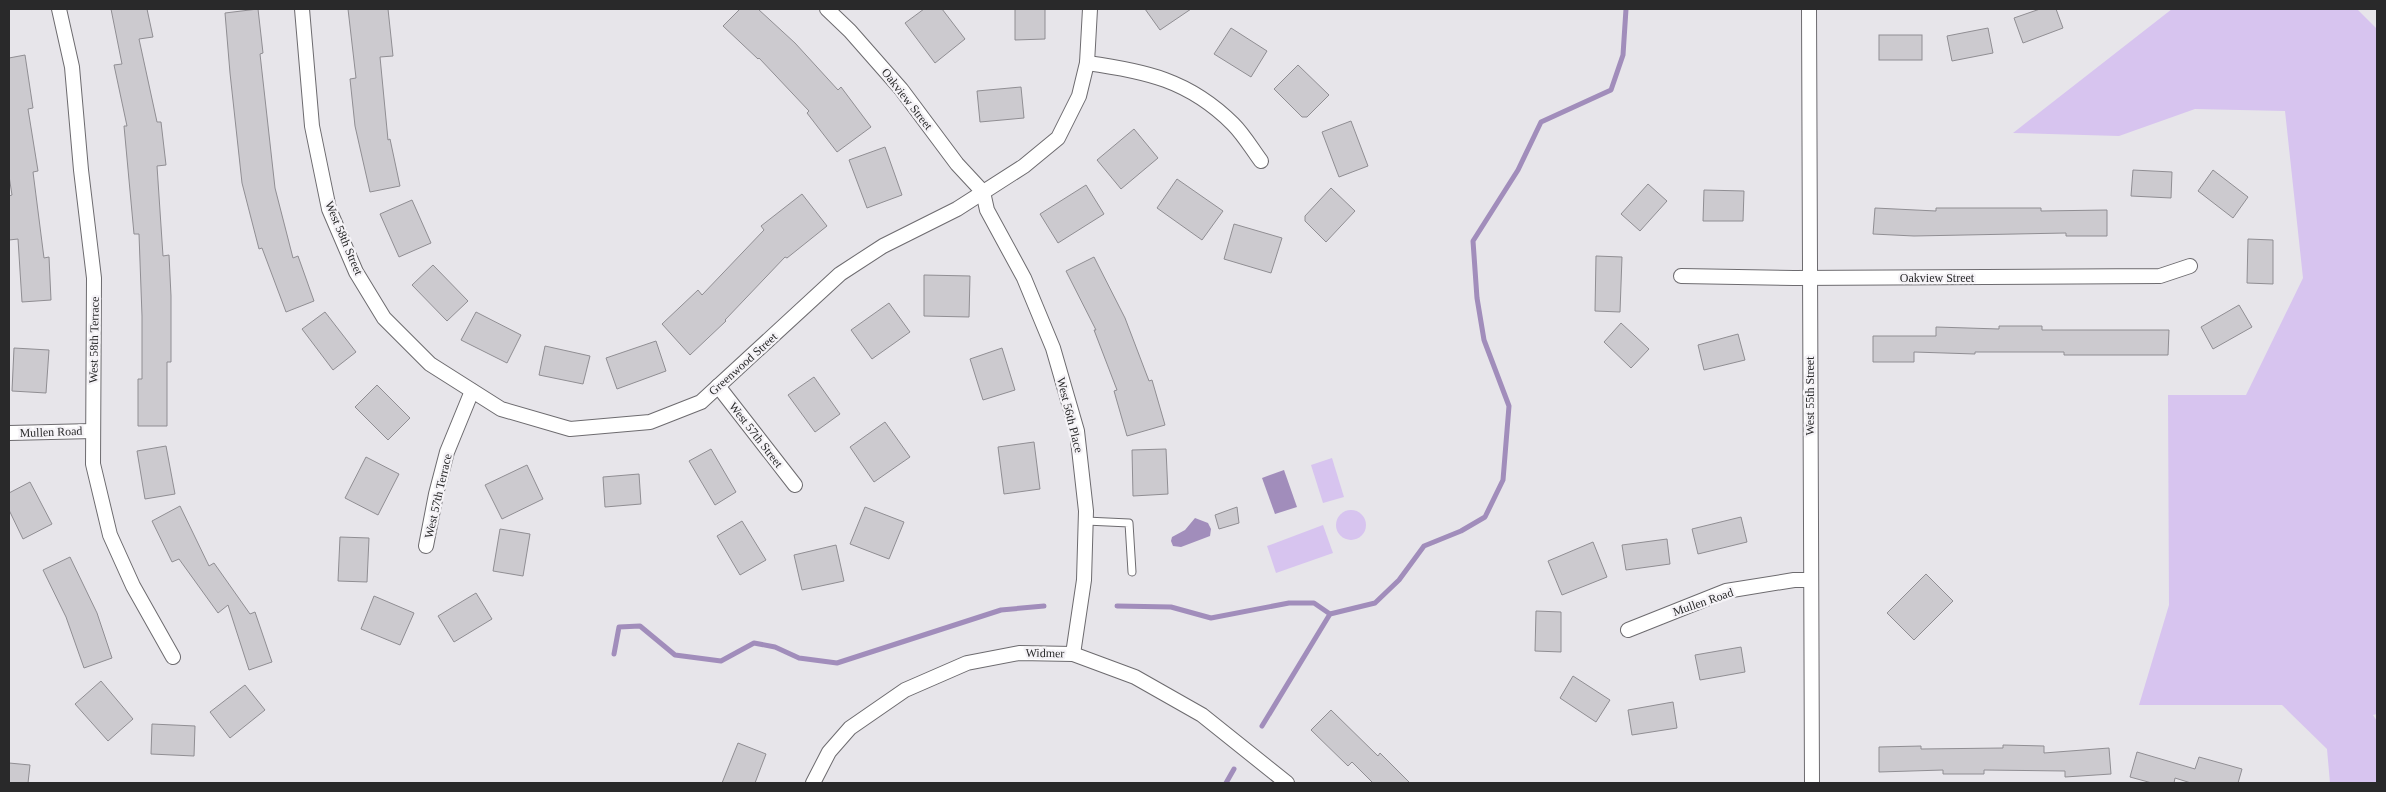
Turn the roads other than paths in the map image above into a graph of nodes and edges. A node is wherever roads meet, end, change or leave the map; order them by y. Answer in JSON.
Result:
{"nodes":[{"id":1,"x":60,"y":9,"type":"edge"},
{"id":2,"x":302,"y":9,"type":"edge"},
{"id":3,"x":827,"y":9,"type":"edge"},
{"id":4,"x":1090,"y":9,"type":"edge"},
{"id":5,"x":1809,"y":9,"type":"edge"},
{"id":6,"x":1087,"y":62,"type":"junction"},
{"id":7,"x":1261,"y":161,"type":"dead end"},
{"id":8,"x":982,"y":192,"type":"junction"},
{"id":9,"x":2190,"y":266,"type":"dead end"},
{"id":10,"x":1681,"y":276,"type":"dead end"},
{"id":11,"x":1810,"y":278,"type":"junction"},
{"id":12,"x":718,"y":386,"type":"junction"},
{"id":13,"x":472,"y":391,"type":"junction"},
{"id":14,"x":93,"y":431,"type":"junction"},
{"id":15,"x":9,"y":434,"type":"edge"},
{"id":16,"x":795,"y":485,"type":"dead end"},
{"id":17,"x":1086,"y":521,"type":"junction"},
{"id":18,"x":426,"y":546,"type":"dead end"},
{"id":19,"x":1132,"y":572,"type":"dead end"},
{"id":20,"x":1811,"y":580,"type":"junction"},
{"id":21,"x":1628,"y":630,"type":"dead end"},
{"id":22,"x":1072,"y":654,"type":"junction"},
{"id":23,"x":173,"y":657,"type":"dead end"},
{"id":24,"x":813,"y":783,"type":"edge"},
{"id":25,"x":1287,"y":783,"type":"edge"},
{"id":26,"x":1812,"y":783,"type":"edge"}],
"edges":[{"from":1,"to":14,"type":"street","name":"West 58th Terrace"},
{"from":2,"to":13,"type":"street","name":"West 58th Street"},
{"from":3,"to":8,"type":"street","name":"Oakview Street"},
{"from":4,"to":6,"type":"street","name":"Greenwood Street"},
{"from":5,"to":11,"type":"street","name":"West 55th Street"},
{"from":6,"to":7,"type":"street"},
{"from":6,"to":8,"type":"street","name":"Greenwood Street"},
{"from":8,"to":12,"type":"street","name":"Greenwood Street"},
{"from":8,"to":17,"type":"street","name":"West 56th Place"},
{"from":9,"to":11,"type":"street","name":"Oakview Street"},
{"from":10,"to":11,"type":"street","name":"Oakview Street"},
{"from":11,"to":20,"type":"street","name":"West 55th Street"},
{"from":12,"to":13,"type":"street","name":"Greenwood Street"},
{"from":12,"to":16,"type":"street","name":"West 57th Street"},
{"from":13,"to":18,"type":"street","name":"West 57th Terrace"},
{"from":14,"to":15,"type":"street","name":"Mullen Road"},
{"from":14,"to":23,"type":"street","name":"West 58th Terrace"},
{"from":17,"to":19,"type":"lane"},
{"from":17,"to":22,"type":"street","name":"West 56th Place"},
{"from":20,"to":21,"type":"street","name":"Mullen Road"},
{"from":20,"to":26,"type":"street","name":"West 55th Street"},
{"from":22,"to":24,"type":"street","name":"Widmer"},
{"from":22,"to":25,"type":"street","name":"Widmer"}]}
